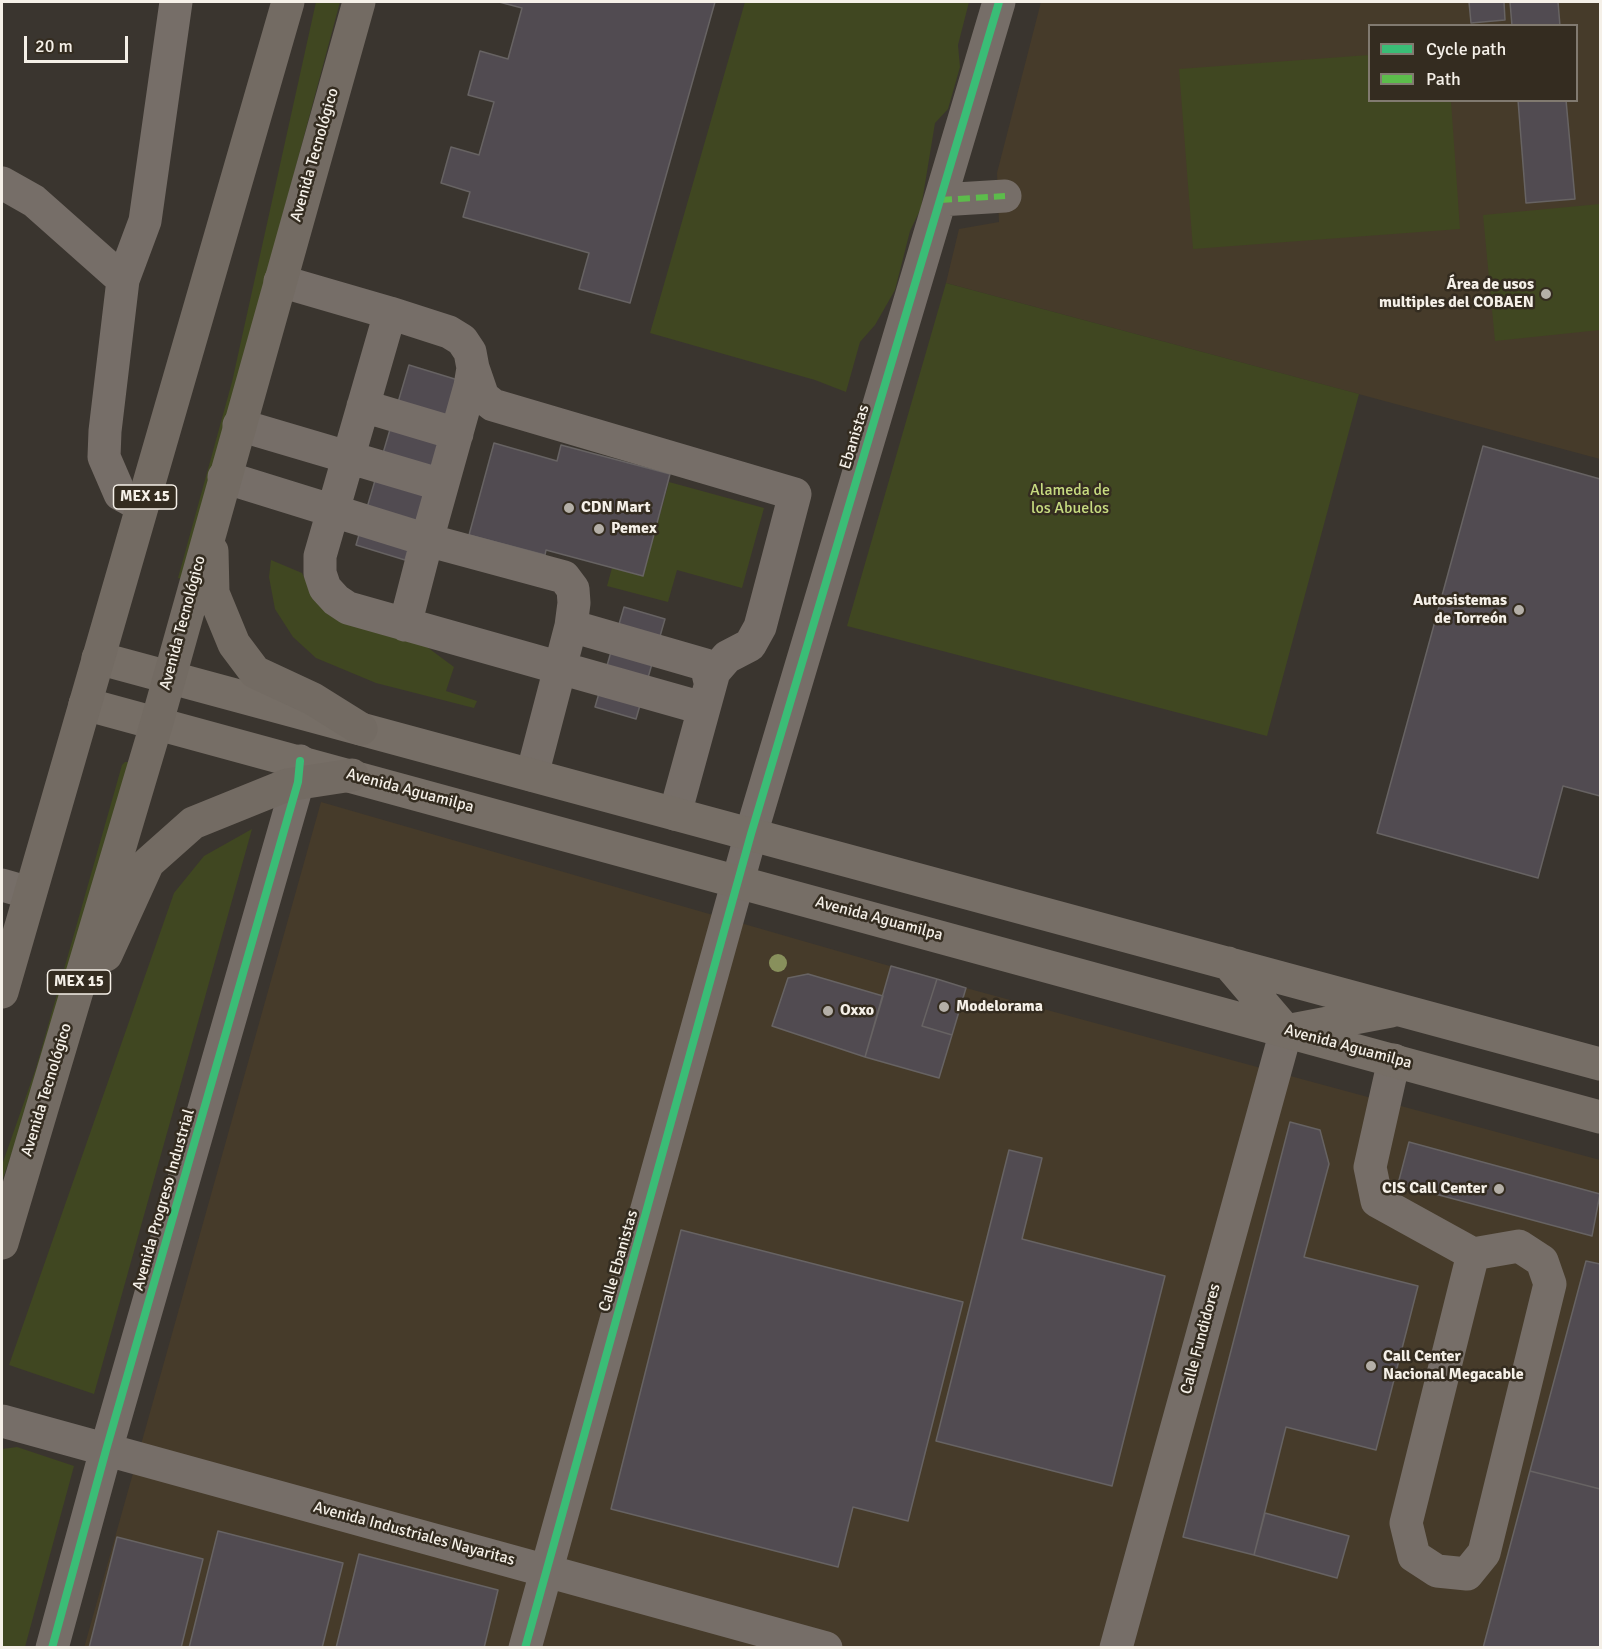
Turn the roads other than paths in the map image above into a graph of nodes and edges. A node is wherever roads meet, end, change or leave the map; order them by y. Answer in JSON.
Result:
{"nodes":[{"id":1,"x":176,"y":2,"type":"edge"},
{"id":2,"x":288,"y":2,"type":"edge"},
{"id":3,"x":359,"y":2,"type":"edge"},
{"id":4,"x":999,"y":2,"type":"edge"},
{"id":5,"x":2,"y":183,"type":"edge"},
{"id":6,"x":1005,"y":196,"type":"dead end"},
{"id":7,"x":940,"y":200,"type":"junction"},
{"id":8,"x":123,"y":280,"type":"junction"},
{"id":9,"x":280,"y":281,"type":"junction"},
{"id":10,"x":390,"y":313,"type":"junction"},
{"id":11,"x":473,"y":368,"type":"junction"},
{"id":12,"x":363,"y":406,"type":"junction"},
{"id":13,"x":239,"y":425,"type":"junction"},
{"id":14,"x":457,"y":434,"type":"junction"},
{"id":15,"x":348,"y":457,"type":"junction"},
{"id":16,"x":224,"y":477,"type":"junction"},
{"id":17,"x":442,"y":485,"type":"junction"},
{"id":18,"x":142,"y":506,"type":"junction"},
{"id":19,"x":333,"y":511,"type":"junction"},
{"id":20,"x":211,"y":525,"type":"junction"},
{"id":21,"x":427,"y":540,"type":"junction"},
{"id":22,"x":405,"y":625,"type":"junction"},
{"id":23,"x":571,"y":626,"type":"junction"},
{"id":24,"x":98,"y":658,"type":"junction"},
{"id":25,"x":560,"y":670,"type":"junction"},
{"id":26,"x":168,"y":677,"type":"junction"},
{"id":27,"x":706,"y":695,"type":"junction"},
{"id":28,"x":85,"y":704,"type":"junction"},
{"id":29,"x":157,"y":722,"type":"junction"},
{"id":30,"x":361,"y":729,"type":"junction"},
{"id":31,"x":299,"y":772,"type":"junction"},
{"id":32,"x":532,"y":775,"type":"junction"},
{"id":33,"x":352,"y":776,"type":"joint"},
{"id":34,"x":675,"y":814,"type":"junction"},
{"id":35,"x":751,"y":834,"type":"junction"},
{"id":36,"x":739,"y":881,"type":"junction"},
{"id":37,"x":13,"y":893,"type":"edge"},
{"id":38,"x":1228,"y":963,"type":"junction"},
{"id":39,"x":2,"y":992,"type":"edge"},
{"id":40,"x":1399,"y":1010,"type":"junction"},
{"id":41,"x":1286,"y":1031,"type":"junction"},
{"id":42,"x":1394,"y":1060,"type":"junction"},
{"id":43,"x":1600,"y":1064,"type":"edge"},
{"id":44,"x":1600,"y":1117,"type":"edge"},
{"id":45,"x":38,"y":1120,"type":"junction"},
{"id":46,"x":2,"y":1243,"type":"edge"},
{"id":47,"x":1473,"y":1254,"type":"junction"},
{"id":48,"x":2,"y":1421,"type":"edge"},
{"id":49,"x":106,"y":1450,"type":"junction"},
{"id":50,"x":547,"y":1571,"type":"junction"},
{"id":51,"x":52,"y":1647,"type":"edge"},
{"id":52,"x":525,"y":1647,"type":"edge"},
{"id":53,"x":826,"y":1647,"type":"edge"},
{"id":54,"x":1116,"y":1647,"type":"edge"}],
"edges":[{"from":1,"to":8,"type":"street"},
{"from":2,"to":18,"type":"highway","number":"MEX 15"},
{"from":3,"to":9,"type":"highway","name":"Avenida Tecnológico","number":"MEX 15"},
{"from":4,"to":7,"type":"street","name":"Ebanistas"},
{"from":5,"to":8,"type":"street"},
{"from":6,"to":7,"type":"street"},
{"from":7,"to":35,"type":"street","name":"Ebanistas"},
{"from":8,"to":18,"type":"street"},
{"from":9,"to":10,"type":"street"},
{"from":9,"to":13,"type":"highway","name":"Avenida Tecnológico","number":"MEX 15"},
{"from":10,"to":11,"type":"street"},
{"from":10,"to":12,"type":"street"},
{"from":11,"to":14,"type":"street"},
{"from":11,"to":27,"type":"street"},
{"from":12,"to":14,"type":"street"},
{"from":12,"to":15,"type":"street"},
{"from":13,"to":15,"type":"street"},
{"from":13,"to":16,"type":"highway","name":"Avenida Tecnológico","number":"MEX 15"},
{"from":14,"to":17,"type":"street"},
{"from":15,"to":17,"type":"street"},
{"from":15,"to":19,"type":"street"},
{"from":16,"to":19,"type":"street"},
{"from":16,"to":20,"type":"highway","name":"Avenida Tecnológico","number":"MEX 15"},
{"from":17,"to":21,"type":"street"},
{"from":18,"to":24,"type":"highway","number":"MEX 15"},
{"from":19,"to":21,"type":"street"},
{"from":19,"to":22,"type":"street"},
{"from":20,"to":26,"type":"highway","name":"Avenida Tecnológico","number":"MEX 15"},
{"from":20,"to":30,"type":"highway"},
{"from":21,"to":22,"type":"street"},
{"from":21,"to":23,"type":"street"},
{"from":22,"to":25,"type":"street"},
{"from":23,"to":25,"type":"street"},
{"from":23,"to":27,"type":"street"},
{"from":24,"to":26,"type":"main road"},
{"from":24,"to":28,"type":"highway","number":"MEX 15"},
{"from":25,"to":27,"type":"street"},
{"from":25,"to":32,"type":"street"},
{"from":26,"to":29,"type":"highway","name":"Avenida Tecnológico","number":"MEX 15"},
{"from":26,"to":30,"type":"main road"},
{"from":27,"to":34,"type":"street"},
{"from":28,"to":29,"type":"main road"},
{"from":28,"to":37,"type":"highway","number":"MEX 15"},
{"from":29,"to":31,"type":"main road"},
{"from":29,"to":45,"type":"highway","name":"Avenida Tecnológico","number":"MEX 15"},
{"from":30,"to":32,"type":"main road"},
{"from":31,"to":33,"type":"highway"},
{"from":31,"to":45,"type":"highway"},
{"from":31,"to":49,"type":"street","name":"Avenida Progreso Industrial"},
{"from":32,"to":34,"type":"main road"},
{"from":33,"to":36,"type":"main road","name":"Avenida Aguamilpa"},
{"from":34,"to":35,"type":"main road"},
{"from":35,"to":36,"type":"street","name":"Ebanistas"},
{"from":35,"to":38,"type":"main road"},
{"from":36,"to":41,"type":"main road","name":"Avenida Aguamilpa"},
{"from":36,"to":50,"type":"street","name":"Calle Ebanistas"},
{"from":37,"to":39,"type":"highway","number":"MEX 15"},
{"from":38,"to":40,"type":"main road"},
{"from":38,"to":41,"type":"main road"},
{"from":40,"to":41,"type":"main road"},
{"from":40,"to":43,"type":"main road"},
{"from":41,"to":42,"type":"main road","name":"Avenida Aguamilpa"},
{"from":41,"to":54,"type":"street","name":"Calle Fundidores"},
{"from":42,"to":44,"type":"main road","name":"Avenida Aguamilpa"},
{"from":42,"to":47,"type":"street"},
{"from":45,"to":46,"type":"highway","name":"Avenida Tecnológico","number":"MEX 15"},
{"from":47,"to":47,"type":"street"},
{"from":48,"to":49,"type":"street","name":"Avenida Industriales Nayaritas"},
{"from":49,"to":50,"type":"street","name":"Avenida Industriales Nayaritas"},
{"from":49,"to":51,"type":"street","name":"Avenida Progreso Industrial"},
{"from":50,"to":52,"type":"street","name":"Calle Ebanistas"},
{"from":50,"to":53,"type":"street","name":"Avenida Industriales Nayaritas"}]}
